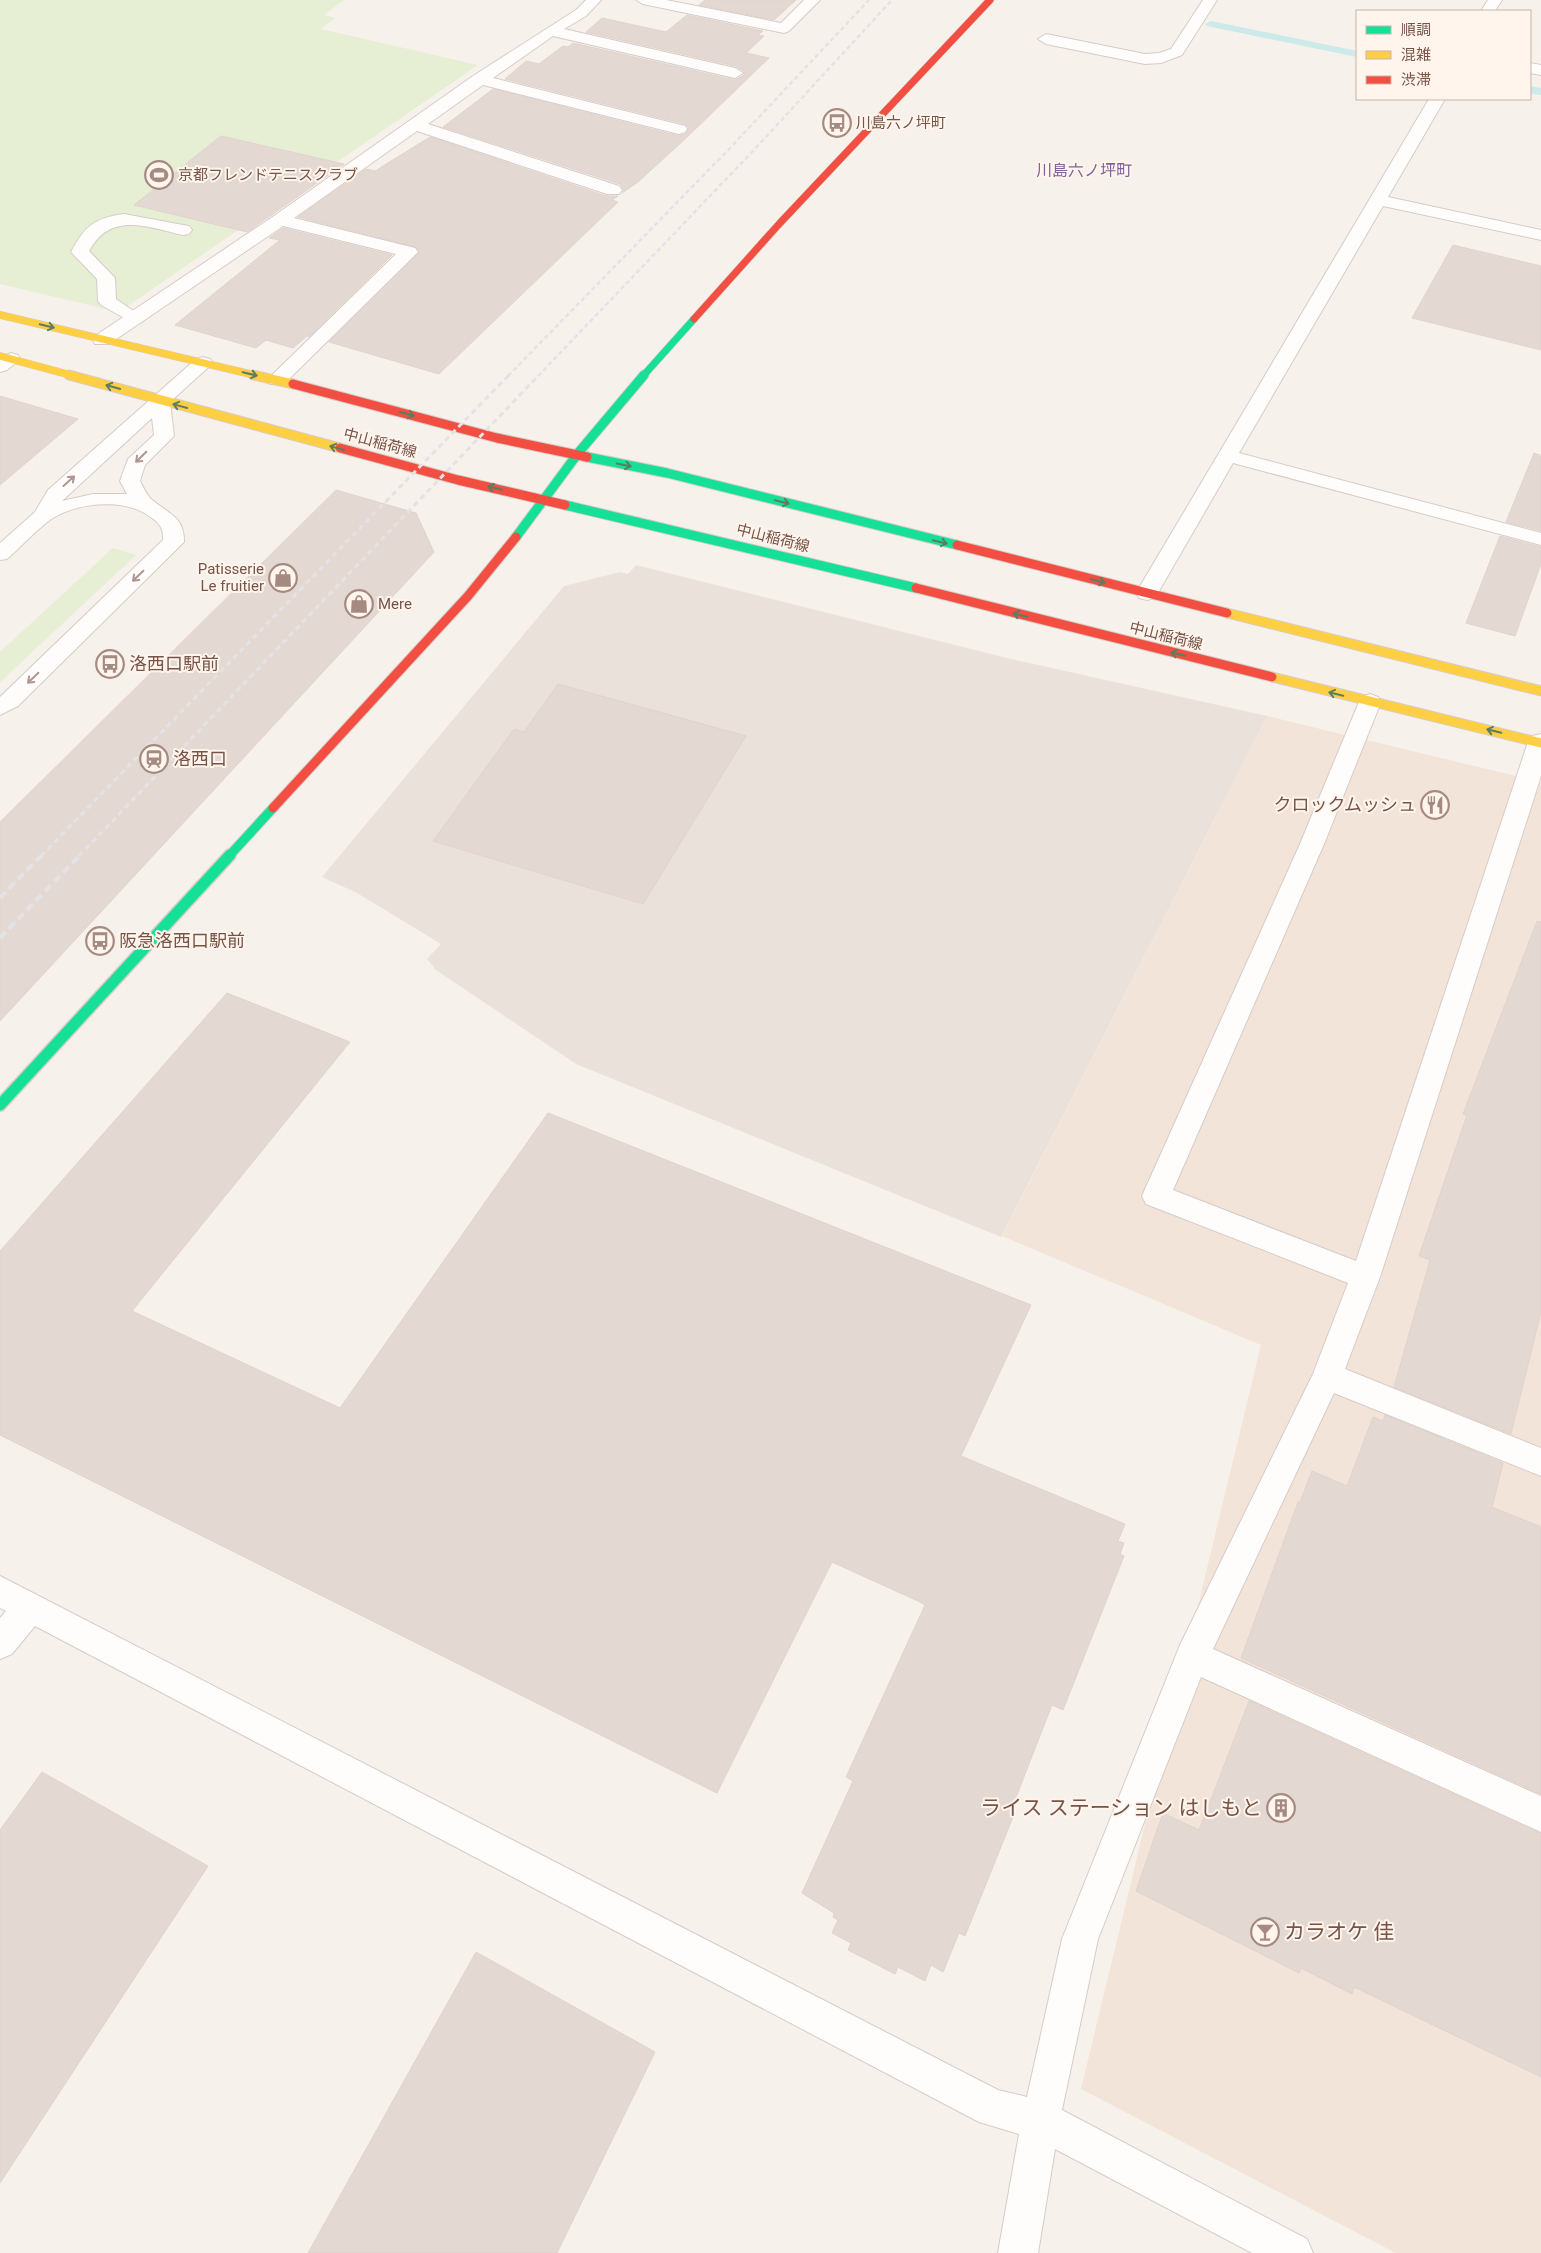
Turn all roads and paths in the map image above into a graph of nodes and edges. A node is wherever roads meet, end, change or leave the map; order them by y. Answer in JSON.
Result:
{"nodes":[{"id":1,"x":594,"y":0,"type":"edge"},
{"id":2,"x":643,"y":0,"type":"edge"},
{"id":3,"x":813,"y":0,"type":"edge"},
{"id":4,"x":990,"y":0,"type":"edge"},
{"id":5,"x":1210,"y":0,"type":"edge"},
{"id":6,"x":550,"y":31,"type":"junction"},
{"id":7,"x":1046,"y":39,"type":"dead end"},
{"id":8,"x":734,"y":73,"type":"dead end"},
{"id":9,"x":479,"y":79,"type":"junction"},
{"id":10,"x":1437,"y":100,"type":"edge"},
{"id":11,"x":415,"y":125,"type":"junction"},
{"id":12,"x":679,"y":129,"type":"dead end"},
{"id":13,"x":613,"y":190,"type":"dead end"},
{"id":14,"x":1378,"y":200,"type":"junction"},
{"id":15,"x":280,"y":220,"type":"junction"},
{"id":16,"x":183,"y":230,"type":"dead end"},
{"id":17,"x":1541,"y":234,"type":"edge"},
{"id":18,"x":0,"y":315,"type":"edge"},
{"id":19,"x":135,"y":318,"type":"junction"},
{"id":20,"x":102,"y":340,"type":"junction"},
{"id":21,"x":4,"y":360,"type":"edge"},
{"id":22,"x":203,"y":363,"type":"junction"},
{"id":23,"x":277,"y":380,"type":"junction"},
{"id":24,"x":160,"y":400,"type":"junction"},
{"id":25,"x":577,"y":455,"type":"junction"},
{"id":26,"x":1228,"y":456,"type":"junction"},
{"id":27,"x":542,"y":499,"type":"junction"},
{"id":28,"x":145,"y":503,"type":"junction"},
{"id":29,"x":44,"y":515,"type":"junction"},
{"id":30,"x":1541,"y":539,"type":"edge"},
{"id":31,"x":0,"y":554,"type":"edge"},
{"id":32,"x":1147,"y":593,"type":"junction"},
{"id":33,"x":1541,"y":691,"type":"edge"},
{"id":34,"x":1370,"y":702,"type":"junction"},
{"id":35,"x":0,"y":707,"type":"edge"},
{"id":36,"x":1540,"y":742,"type":"edge"},
{"id":37,"x":0,"y":1105,"type":"edge"},
{"id":38,"x":1365,"y":1277,"type":"junction"},
{"id":39,"x":1327,"y":1376,"type":"junction"},
{"id":40,"x":1541,"y":1462,"type":"edge"},
{"id":41,"x":15,"y":1599,"type":"edge"},
{"id":42,"x":0,"y":1643,"type":"edge"},
{"id":43,"x":1192,"y":1656,"type":"junction"},
{"id":44,"x":1541,"y":1814,"type":"edge"},
{"id":45,"x":1041,"y":2120,"type":"junction"},
{"id":46,"x":1018,"y":2253,"type":"edge"},
{"id":47,"x":1293,"y":2253,"type":"edge"}],
"edges":[{"from":1,"to":6,"type":"street"},
{"from":2,"to":3,"type":"street"},
{"from":4,"to":25,"type":"main road"},
{"from":5,"to":7,"type":"street"},
{"from":6,"to":8,"type":"street"},
{"from":6,"to":9,"type":"street"},
{"from":9,"to":11,"type":"street"},
{"from":9,"to":12,"type":"street"},
{"from":10,"to":14,"type":"street"},
{"from":11,"to":13,"type":"street"},
{"from":11,"to":15,"type":"street"},
{"from":14,"to":17,"type":"street"},
{"from":14,"to":26,"type":"street"},
{"from":15,"to":19,"type":"street"},
{"from":15,"to":23,"type":"street"},
{"from":16,"to":19,"type":"street"},
{"from":18,"to":20,"type":"main road","name":"中山稲荷線","one_way":true},
{"from":19,"to":20,"type":"street"},
{"from":20,"to":22,"type":"main road","name":"中山稲荷線"},
{"from":24,"to":21,"type":"main road","name":"中山稲荷線","one_way":true},
{"from":22,"to":23,"type":"main road","name":"中山稲荷線","one_way":true},
{"from":22,"to":24,"type":"street"},
{"from":23,"to":25,"type":"main road","name":"中山稲荷線","one_way":true},
{"from":27,"to":24,"type":"main road","name":"中山稲荷線","one_way":true},
{"from":24,"to":28,"type":"street","one_way":true},
{"from":29,"to":24,"type":"street","one_way":true},
{"from":25,"to":27,"type":"main road"},
{"from":25,"to":32,"type":"main road","name":"中山稲荷線","one_way":true},
{"from":26,"to":30,"type":"street"},
{"from":26,"to":32,"type":"street"},
{"from":34,"to":27,"type":"main road","name":"中山稲荷線","one_way":true},
{"from":27,"to":37,"type":"main road"},
{"from":28,"to":29,"type":"street"},
{"from":28,"to":35,"type":"street","one_way":true},
{"from":29,"to":31,"type":"street"},
{"from":32,"to":33,"type":"main road","name":"中山稲荷線"},
{"from":36,"to":34,"type":"main road","name":"中山稲荷線","one_way":true},
{"from":34,"to":38,"type":"street"},
{"from":36,"to":38,"type":"street"},
{"from":38,"to":39,"type":"street"},
{"from":39,"to":40,"type":"street"},
{"from":39,"to":43,"type":"street"},
{"from":41,"to":42,"type":"street"},
{"from":41,"to":45,"type":"street"},
{"from":43,"to":44,"type":"street"},
{"from":43,"to":45,"type":"street"},
{"from":45,"to":46,"type":"street"},
{"from":45,"to":47,"type":"street"}]}
